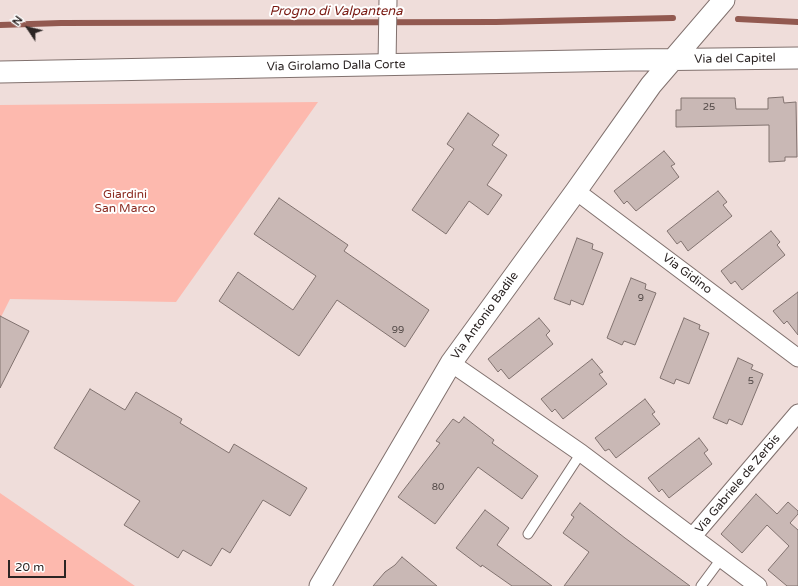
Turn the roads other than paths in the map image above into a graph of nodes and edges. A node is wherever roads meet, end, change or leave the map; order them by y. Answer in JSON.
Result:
{"nodes":[{"id":1,"x":388,"y":0,"type":"edge"},
{"id":2,"x":724,"y":0,"type":"edge"},
{"id":3,"x":798,"y":58,"type":"edge"},
{"id":4,"x":672,"y":60,"type":"junction"},
{"id":5,"x":387,"y":65,"type":"junction"},
{"id":6,"x":0,"y":72,"type":"edge"},
{"id":7,"x":576,"y":191,"type":"junction"},
{"id":8,"x":798,"y":358,"type":"edge"},
{"id":9,"x":451,"y":363,"type":"junction"},
{"id":10,"x":798,"y":413,"type":"edge"},
{"id":11,"x":581,"y":453,"type":"junction"},
{"id":12,"x":528,"y":534,"type":"dead end"},
{"id":13,"x":693,"y":536,"type":"junction"},
{"id":14,"x":721,"y":559,"type":"junction"},
{"id":15,"x":320,"y":586,"type":"edge"},
{"id":16,"x":701,"y":586,"type":"edge"},
{"id":17,"x":758,"y":586,"type":"edge"}],
"edges":[{"from":1,"to":5,"type":"street"},
{"from":2,"to":4,"type":"street","name":"Via Antonio Badile"},
{"from":3,"to":4,"type":"street","name":"Via del Capitel"},
{"from":4,"to":5,"type":"street","name":"Via Girolamo Dalla Corte"},
{"from":4,"to":7,"type":"street","name":"Via Antonio Badile"},
{"from":5,"to":6,"type":"street","name":"Via Girolamo Dalla Corte"},
{"from":7,"to":8,"type":"street","name":"Via Gidino"},
{"from":7,"to":9,"type":"street","name":"Via Antonio Badile"},
{"from":9,"to":11,"type":"street","name":"Via Gabriele de Zerbis"},
{"from":9,"to":15,"type":"street","name":"Via Antonio Badile"},
{"from":10,"to":13,"type":"street","name":"Via Gabriele de Zerbis"},
{"from":11,"to":12,"type":"lane"},
{"from":11,"to":13,"type":"street","name":"Via Gabriele de Zerbis"},
{"from":13,"to":14,"type":"street","name":"Via Gabriele de Zerbis"},
{"from":14,"to":16,"type":"lane"},
{"from":14,"to":17,"type":"street","name":"Via Gabriele de Zerbis"}]}
